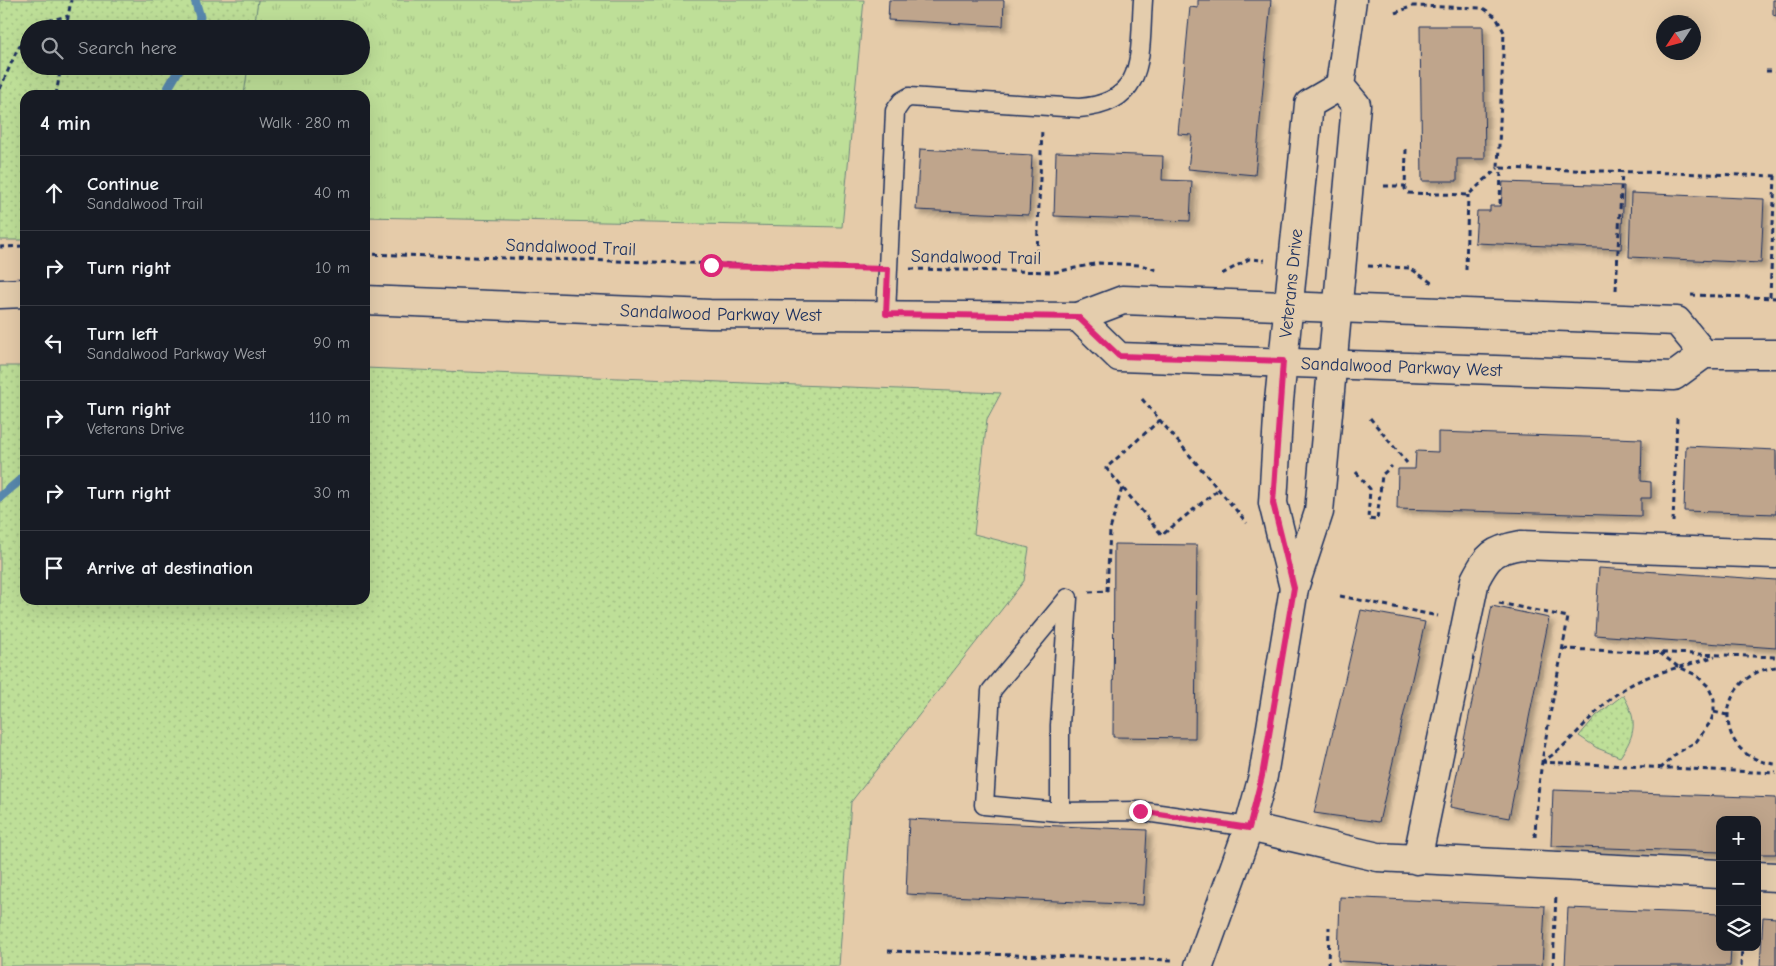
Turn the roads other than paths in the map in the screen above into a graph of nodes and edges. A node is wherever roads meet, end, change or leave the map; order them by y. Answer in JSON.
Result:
{"nodes":[{"id":1,"x":1143,"y":0,"type":"edge"},
{"id":2,"x":1352,"y":0,"type":"edge"},
{"id":3,"x":1340,"y":86,"type":"junction"},
{"id":4,"x":0,"y":294,"type":"edge"},
{"id":5,"x":20,"y":294,"type":"edge"},
{"id":6,"x":370,"y":300,"type":"edge"},
{"id":7,"x":1288,"y":306,"type":"junction"},
{"id":8,"x":1337,"y":308,"type":"junction"},
{"id":9,"x":886,"y":314,"type":"junction"},
{"id":10,"x":1078,"y":317,"type":"junction"},
{"id":11,"x":1704,"y":354,"type":"junction"},
{"id":12,"x":1776,"y":354,"type":"edge"},
{"id":13,"x":1283,"y":361,"type":"junction"},
{"id":14,"x":1332,"y":363,"type":"junction"},
{"id":15,"x":1776,"y":554,"type":"edge"},
{"id":16,"x":1294,"y":588,"type":"junction"},
{"id":17,"x":1060,"y":812,"type":"junction"},
{"id":18,"x":1249,"y":828,"type":"junction"},
{"id":19,"x":1418,"y":860,"type":"junction"},
{"id":20,"x":1716,"y":874,"type":"edge"},
{"id":21,"x":1761,"y":876,"type":"edge"},
{"id":22,"x":1776,"y":877,"type":"edge"},
{"id":23,"x":1200,"y":964,"type":"edge"}],
"edges":[{"from":1,"to":9,"type":"lane"},
{"from":2,"to":3,"type":"street"},
{"from":3,"to":7,"type":"street","name":"Veterans Drive"},
{"from":3,"to":8,"type":"street","name":"Veterans Drive"},
{"from":4,"to":5,"type":"street"},
{"from":6,"to":9,"type":"street","name":"Sandalwood Parkway West"},
{"from":7,"to":8,"type":"street","name":"Sandalwood Parkway West"},
{"from":7,"to":10,"type":"street","name":"Sandalwood Parkway West"},
{"from":7,"to":13,"type":"street","name":"Veterans Drive"},
{"from":8,"to":11,"type":"street","name":"Sandalwood Parkway West"},
{"from":8,"to":14,"type":"street","name":"Veterans Drive"},
{"from":9,"to":10,"type":"street","name":"Sandalwood Parkway West"},
{"from":10,"to":13,"type":"street","name":"Sandalwood Parkway West"},
{"from":11,"to":12,"type":"street"},
{"from":11,"to":14,"type":"street","name":"Sandalwood Parkway West"},
{"from":13,"to":14,"type":"street","name":"Sandalwood Parkway West"},
{"from":13,"to":16,"type":"street","name":"Veterans Drive"},
{"from":14,"to":16,"type":"street","name":"Veterans Drive"},
{"from":15,"to":19,"type":"street"},
{"from":16,"to":18,"type":"street","name":"Veterans Drive"},
{"from":17,"to":17,"type":"lane"},
{"from":17,"to":18,"type":"lane"},
{"from":18,"to":19,"type":"street"},
{"from":18,"to":23,"type":"street","name":"Veterans Drive"},
{"from":19,"to":20,"type":"street"},
{"from":21,"to":22,"type":"street"}]}
